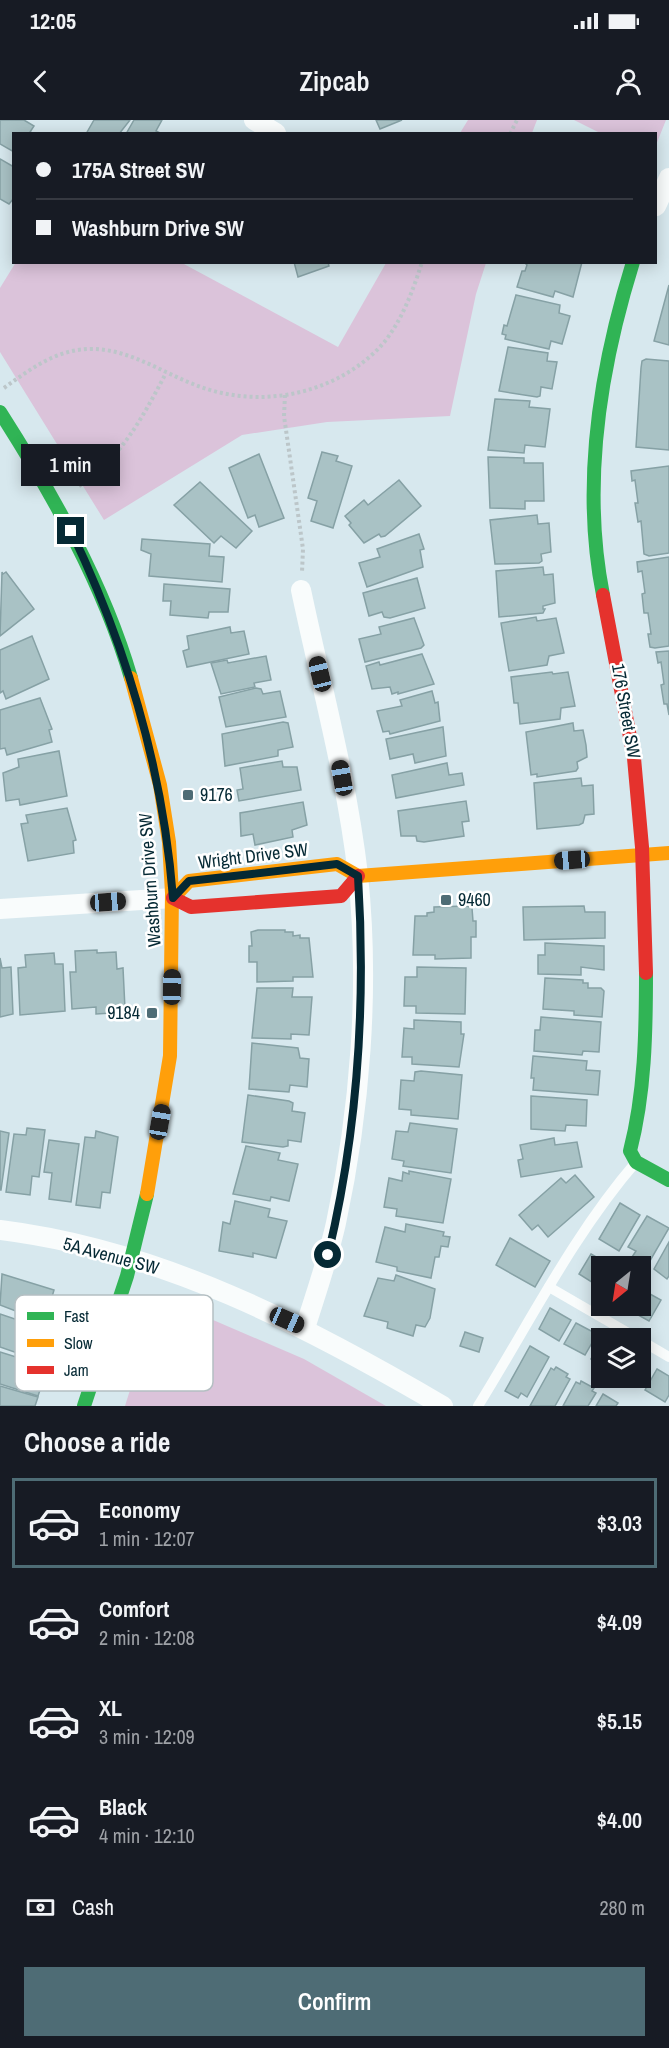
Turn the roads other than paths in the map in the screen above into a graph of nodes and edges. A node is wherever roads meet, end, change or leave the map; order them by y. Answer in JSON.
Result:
{"nodes":[{"id":1,"x":254,"y":120,"type":"edge"},
{"id":2,"x":274,"y":132,"type":"edge"},
{"id":3,"x":669,"y":178,"type":"edge"},
{"id":4,"x":657,"y":204,"type":"edge"},
{"id":5,"x":632,"y":264,"type":"edge"},
{"id":6,"x":0,"y":412,"type":"edge"},
{"id":7,"x":302,"y":591,"type":"road end"},
{"id":8,"x":669,"y":853,"type":"edge"},
{"id":9,"x":643,"y":855,"type":"junction"},
{"id":10,"x":358,"y":876,"type":"junction"},
{"id":11,"x":173,"y":898,"type":"junction"},
{"id":12,"x":0,"y":909,"type":"edge"},
{"id":13,"x":636,"y":1162,"type":"junction"},
{"id":14,"x":669,"y":1180,"type":"edge"},
{"id":15,"x":0,"y":1230,"type":"edge"},
{"id":16,"x":132,"y":1257,"type":"junction"},
{"id":17,"x":549,"y":1287,"type":"junction"},
{"id":18,"x":120,"y":1295,"type":"edge"},
{"id":19,"x":305,"y":1328,"type":"junction"},
{"id":20,"x":620,"y":1328,"type":"edge"},
{"id":21,"x":651,"y":1346,"type":"edge"},
{"id":22,"x":669,"y":1357,"type":"edge"},
{"id":23,"x":89,"y":1391,"type":"edge"},
{"id":24,"x":84,"y":1406,"type":"edge"},
{"id":25,"x":443,"y":1406,"type":"edge"},
{"id":26,"x":478,"y":1406,"type":"edge"}],
"edges":[{"from":1,"to":2,"type":"street"},
{"from":3,"to":4,"type":"street"},
{"from":5,"to":9,"type":"street","name":"176 Street SW"},
{"from":6,"to":11,"type":"street","name":"Washburn Drive SW"},
{"from":7,"to":10,"type":"street"},
{"from":8,"to":9,"type":"street","name":"Wright Drive SW"},
{"from":9,"to":10,"type":"street","name":"Wright Drive SW"},
{"from":9,"to":13,"type":"street","name":"176 Street SW"},
{"from":10,"to":11,"type":"street","name":"Wright Drive SW"},
{"from":10,"to":11,"type":"street"},
{"from":10,"to":19,"type":"street"},
{"from":11,"to":12,"type":"street"},
{"from":11,"to":16,"type":"street","name":"Washburn Drive SW"},
{"from":13,"to":14,"type":"street"},
{"from":13,"to":17,"type":"lane"},
{"from":15,"to":16,"type":"street","name":"5A Avenue SW"},
{"from":16,"to":18,"type":"street","name":"Washburn Drive SW"},
{"from":16,"to":19,"type":"street","name":"5A Avenue SW"},
{"from":17,"to":20,"type":"lane"},
{"from":17,"to":26,"type":"lane"},
{"from":19,"to":25,"type":"street","name":"5A Avenue SW"},
{"from":21,"to":22,"type":"lane"},
{"from":23,"to":24,"type":"street","name":"Washburn Drive SW"}]}
